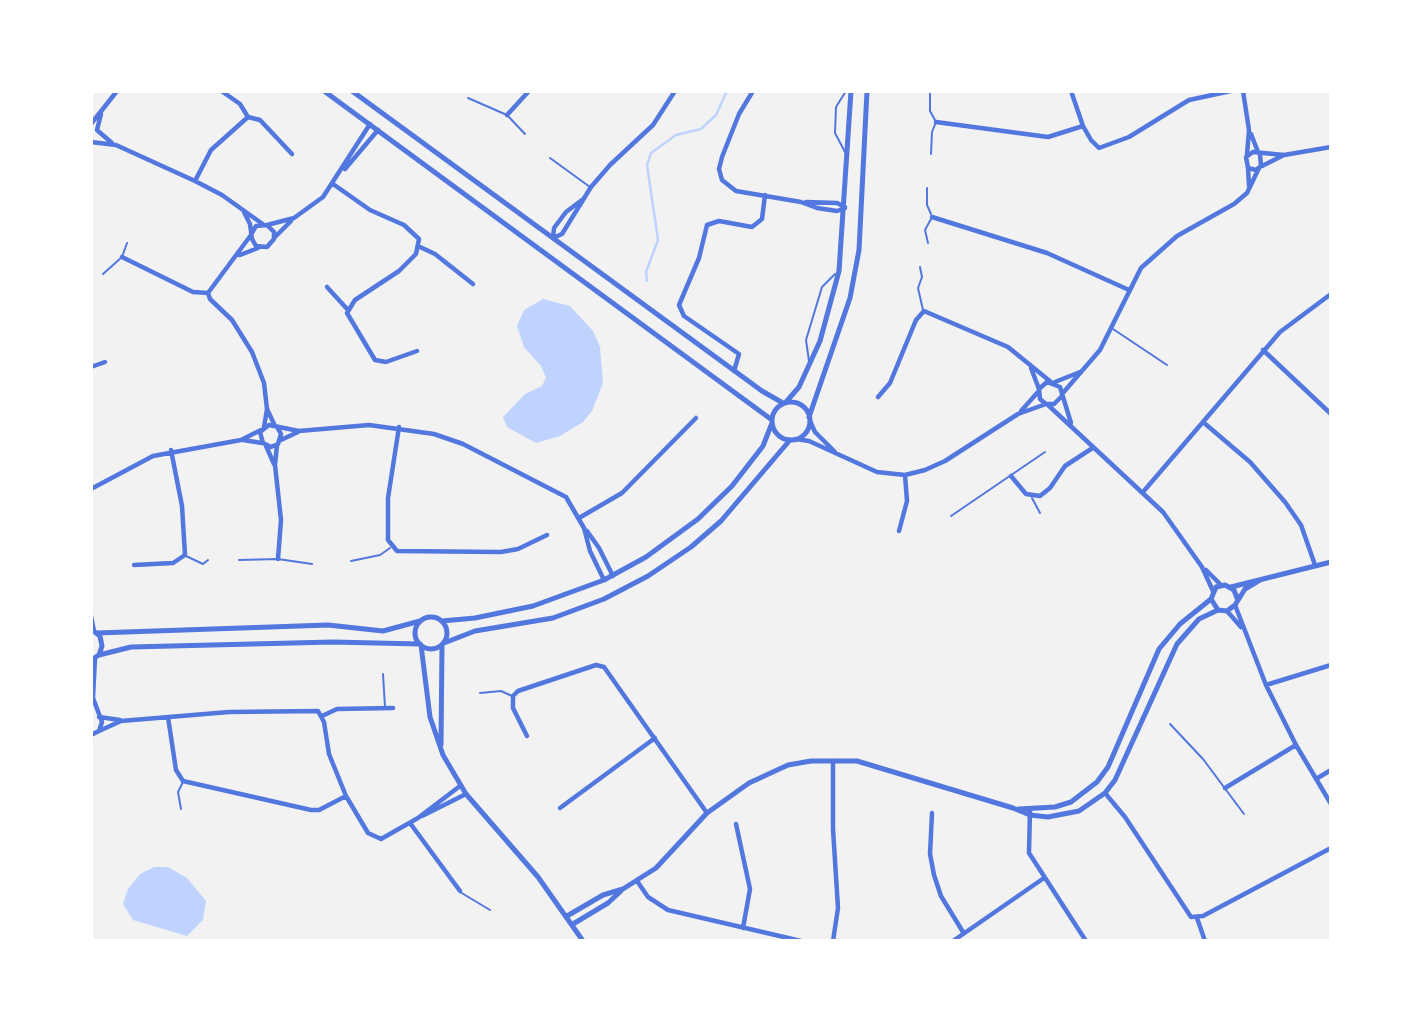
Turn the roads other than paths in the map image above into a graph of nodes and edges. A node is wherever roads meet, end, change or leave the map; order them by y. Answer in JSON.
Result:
{"nodes":[{"id":1,"x":117,"y":91,"type":"edge"},
{"id":2,"x":324,"y":91,"type":"edge"},
{"id":3,"x":352,"y":91,"type":"edge"},
{"id":4,"x":529,"y":91,"type":"edge"},
{"id":5,"x":675,"y":91,"type":"edge"},
{"id":6,"x":753,"y":91,"type":"edge"},
{"id":7,"x":848,"y":91,"type":"edge"},
{"id":8,"x":867,"y":91,"type":"edge"},
{"id":9,"x":930,"y":91,"type":"edge"},
{"id":10,"x":1071,"y":91,"type":"edge"},
{"id":11,"x":1231,"y":91,"type":"edge"},
{"id":12,"x":1243,"y":91,"type":"edge"},
{"id":13,"x":223,"y":92,"type":"edge"},
{"id":14,"x":468,"y":98,"type":"dead end"},
{"id":15,"x":102,"y":110,"type":"junction"},
{"id":16,"x":379,"y":111,"type":"junction"},
{"id":17,"x":507,"y":115,"type":"junction"},
{"id":18,"x":248,"y":117,"type":"junction"},
{"id":19,"x":388,"y":117,"type":"junction"},
{"id":20,"x":936,"y":122,"type":"junction"},
{"id":21,"x":370,"y":124,"type":"junction"},
{"id":22,"x":91,"y":125,"type":"edge"},
{"id":23,"x":1083,"y":126,"type":"junction"},
{"id":24,"x":379,"y":130,"type":"junction"},
{"id":25,"x":1249,"y":130,"type":"junction"},
{"id":26,"x":98,"y":131,"type":"junction"},
{"id":27,"x":526,"y":134,"type":"dead end"},
{"id":28,"x":92,"y":142,"type":"edge"},
{"id":29,"x":116,"y":145,"type":"junction"},
{"id":30,"x":1331,"y":147,"type":"edge"},
{"id":31,"x":292,"y":154,"type":"dead end"},
{"id":32,"x":931,"y":154,"type":"dead end"},
{"id":33,"x":1259,"y":154,"type":"junction"},
{"id":34,"x":1247,"y":155,"type":"junction"},
{"id":35,"x":1284,"y":155,"type":"junction"},
{"id":36,"x":848,"y":156,"type":"junction"},
{"id":37,"x":550,"y":158,"type":"dead end"},
{"id":38,"x":1260,"y":167,"type":"junction"},
{"id":39,"x":1248,"y":168,"type":"junction"},
{"id":40,"x":341,"y":172,"type":"junction"},
{"id":41,"x":195,"y":181,"type":"junction"},
{"id":42,"x":333,"y":184,"type":"junction"},
{"id":43,"x":591,"y":187,"type":"junction"},
{"id":44,"x":927,"y":188,"type":"dead end"},
{"id":45,"x":1247,"y":193,"type":"junction"},
{"id":46,"x":765,"y":195,"type":"junction"},
{"id":47,"x":846,"y":197,"type":"junction"},
{"id":48,"x":583,"y":200,"type":"junction"},
{"id":49,"x":801,"y":202,"type":"junction"},
{"id":50,"x":837,"y":203,"type":"junction"},
{"id":51,"x":242,"y":208,"type":"junction"},
{"id":52,"x":845,"y":208,"type":"junction"},
{"id":53,"x":862,"y":210,"type":"junction"},
{"id":54,"x":837,"y":211,"type":"junction"},
{"id":55,"x":932,"y":217,"type":"junction"},
{"id":56,"x":294,"y":218,"type":"junction"},
{"id":57,"x":844,"y":219,"type":"junction"},
{"id":58,"x":266,"y":225,"type":"junction"},
{"id":59,"x":251,"y":234,"type":"junction"},
{"id":60,"x":553,"y":238,"type":"junction"},
{"id":61,"x":274,"y":239,"type":"junction"},
{"id":62,"x":127,"y":243,"type":"dead end"},
{"id":63,"x":928,"y":243,"type":"dead end"},
{"id":64,"x":260,"y":247,"type":"junction"},
{"id":65,"x":420,"y":247,"type":"junction"},
{"id":66,"x":544,"y":251,"type":"junction"},
{"id":67,"x":122,"y":257,"type":"junction"},
{"id":68,"x":236,"y":257,"type":"junction"},
{"id":69,"x":920,"y":267,"type":"dead end"},
{"id":70,"x":839,"y":271,"type":"junction"},
{"id":71,"x":103,"y":274,"type":"dead end"},
{"id":72,"x":473,"y":284,"type":"dead end"},
{"id":73,"x":327,"y":287,"type":"dead end"},
{"id":74,"x":1129,"y":290,"type":"junction"},
{"id":75,"x":208,"y":293,"type":"junction"},
{"id":76,"x":1331,"y":294,"type":"edge"},
{"id":77,"x":348,"y":310,"type":"junction"},
{"id":78,"x":924,"y":311,"type":"junction"},
{"id":79,"x":1112,"y":328,"type":"junction"},
{"id":80,"x":1263,"y":350,"type":"junction"},
{"id":81,"x":417,"y":351,"type":"dead end"},
{"id":82,"x":105,"y":362,"type":"dead end"},
{"id":83,"x":1026,"y":362,"type":"junction"},
{"id":84,"x":810,"y":365,"type":"junction"},
{"id":85,"x":1167,"y":365,"type":"dead end"},
{"id":86,"x":91,"y":367,"type":"edge"},
{"id":87,"x":734,"y":370,"type":"junction"},
{"id":88,"x":1083,"y":370,"type":"junction"},
{"id":89,"x":1052,"y":382,"type":"junction"},
{"id":90,"x":1039,"y":391,"type":"junction"},
{"id":91,"x":1061,"y":396,"type":"junction"},
{"id":92,"x":878,"y":397,"type":"dead end"},
{"id":93,"x":784,"y":403,"type":"junction"},
{"id":94,"x":1047,"y":404,"type":"junction"},
{"id":95,"x":267,"y":408,"type":"junction"},
{"id":96,"x":1018,"y":414,"type":"junction"},
{"id":97,"x":1331,"y":414,"type":"edge"},
{"id":98,"x":695,"y":418,"type":"dead end"},
{"id":99,"x":809,"y":419,"type":"junction"},
{"id":100,"x":772,"y":422,"type":"junction"},
{"id":101,"x":1203,"y":422,"type":"junction"},
{"id":102,"x":276,"y":426,"type":"junction"},
{"id":103,"x":399,"y":427,"type":"junction"},
{"id":104,"x":263,"y":428,"type":"junction"},
{"id":105,"x":1074,"y":430,"type":"junction"},
{"id":106,"x":299,"y":432,"type":"junction"},
{"id":107,"x":793,"y":439,"type":"junction"},
{"id":108,"x":242,"y":440,"type":"junction"},
{"id":109,"x":279,"y":443,"type":"junction"},
{"id":110,"x":264,"y":444,"type":"junction"},
{"id":111,"x":1091,"y":449,"type":"junction"},
{"id":112,"x":171,"y":450,"type":"junction"},
{"id":113,"x":1045,"y":452,"type":"dead end"},
{"id":114,"x":839,"y":456,"type":"junction"},
{"id":115,"x":275,"y":465,"type":"junction"},
{"id":116,"x":905,"y":475,"type":"junction"},
{"id":117,"x":1011,"y":476,"type":"junction"},
{"id":118,"x":93,"y":486,"type":"edge"},
{"id":119,"x":1143,"y":492,"type":"junction"},
{"id":120,"x":1032,"y":497,"type":"junction"},
{"id":121,"x":1040,"y":513,"type":"dead end"},
{"id":122,"x":951,"y":516,"type":"dead end"},
{"id":123,"x":579,"y":518,"type":"junction"},
{"id":124,"x":584,"y":527,"type":"junction"},
{"id":125,"x":899,"y":531,"type":"dead end"},
{"id":126,"x":547,"y":535,"type":"dead end"},
{"id":127,"x":391,"y":547,"type":"junction"},
{"id":128,"x":185,"y":555,"type":"junction"},
{"id":129,"x":278,"y":559,"type":"junction"},
{"id":130,"x":239,"y":560,"type":"dead end"},
{"id":131,"x":208,"y":561,"type":"dead end"},
{"id":132,"x":351,"y":561,"type":"dead end"},
{"id":133,"x":1331,"y":562,"type":"edge"},
{"id":134,"x":313,"y":564,"type":"dead end"},
{"id":135,"x":134,"y":565,"type":"dead end"},
{"id":136,"x":1315,"y":565,"type":"junction"},
{"id":137,"x":1202,"y":567,"type":"junction"},
{"id":138,"x":613,"y":576,"type":"junction"},
{"id":139,"x":604,"y":580,"type":"junction"},
{"id":140,"x":1260,"y":580,"type":"junction"},
{"id":141,"x":1221,"y":585,"type":"junction"},
{"id":142,"x":1231,"y":587,"type":"junction"},
{"id":143,"x":1213,"y":591,"type":"junction"},
{"id":144,"x":1237,"y":598,"type":"junction"},
{"id":145,"x":1211,"y":599,"type":"junction"},
{"id":146,"x":1235,"y":605,"type":"junction"},
{"id":147,"x":1218,"y":610,"type":"junction"},
{"id":148,"x":1227,"y":611,"type":"junction"},
{"id":149,"x":91,"y":617,"type":"edge"},
{"id":150,"x":420,"y":621,"type":"junction"},
{"id":151,"x":442,"y":621,"type":"junction"},
{"id":152,"x":94,"y":631,"type":"edge"},
{"id":153,"x":1244,"y":631,"type":"junction"},
{"id":154,"x":443,"y":644,"type":"junction"},
{"id":155,"x":420,"y":645,"type":"junction"},
{"id":156,"x":95,"y":658,"type":"edge"},
{"id":157,"x":1331,"y":665,"type":"edge"},
{"id":158,"x":383,"y":674,"type":"dead end"},
{"id":159,"x":1266,"y":685,"type":"junction"},
{"id":160,"x":480,"y":693,"type":"dead end"},
{"id":161,"x":513,"y":696,"type":"junction"},
{"id":162,"x":385,"y":708,"type":"junction"},
{"id":163,"x":393,"y":709,"type":"dead end"},
{"id":164,"x":91,"y":712,"type":"edge"},
{"id":165,"x":99,"y":716,"type":"junction"},
{"id":166,"x":322,"y":716,"type":"junction"},
{"id":167,"x":168,"y":717,"type":"junction"},
{"id":168,"x":121,"y":721,"type":"junction"},
{"id":169,"x":1170,"y":724,"type":"dead end"},
{"id":170,"x":99,"y":731,"type":"junction"},
{"id":171,"x":91,"y":735,"type":"edge"},
{"id":172,"x":527,"y":736,"type":"dead end"},
{"id":173,"x":655,"y":738,"type":"junction"},
{"id":174,"x":1296,"y":745,"type":"junction"},
{"id":175,"x":443,"y":755,"type":"junction"},
{"id":176,"x":833,"y":760,"type":"junction"},
{"id":177,"x":1331,"y":771,"type":"edge"},
{"id":178,"x":1316,"y":779,"type":"junction"},
{"id":179,"x":183,"y":781,"type":"junction"},
{"id":180,"x":460,"y":786,"type":"junction"},
{"id":181,"x":1225,"y":788,"type":"junction"},
{"id":182,"x":1105,"y":793,"type":"junction"},
{"id":183,"x":466,"y":794,"type":"junction"},
{"id":184,"x":346,"y":796,"type":"junction"},
{"id":185,"x":1331,"y":804,"type":"edge"},
{"id":186,"x":560,"y":808,"type":"dead end"},
{"id":187,"x":181,"y":809,"type":"dead end"},
{"id":188,"x":1030,"y":812,"type":"junction"},
{"id":189,"x":707,"y":813,"type":"junction"},
{"id":190,"x":932,"y":813,"type":"dead end"},
{"id":191,"x":1244,"y":814,"type":"dead end"},
{"id":192,"x":418,"y":818,"type":"junction"},
{"id":193,"x":410,"y":823,"type":"junction"},
{"id":194,"x":736,"y":824,"type":"dead end"},
{"id":195,"x":1331,"y":848,"type":"edge"},
{"id":196,"x":1044,"y":878,"type":"junction"},
{"id":197,"x":637,"y":881,"type":"junction"},
{"id":198,"x":623,"y":889,"type":"junction"},
{"id":199,"x":460,"y":891,"type":"joint"},
{"id":200,"x":490,"y":910,"type":"dead end"},
{"id":201,"x":567,"y":916,"type":"junction"},
{"id":202,"x":1197,"y":918,"type":"junction"},
{"id":203,"x":573,"y":924,"type":"junction"},
{"id":204,"x":743,"y":928,"type":"junction"},
{"id":205,"x":963,"y":932,"type":"junction"},
{"id":206,"x":583,"y":941,"type":"edge"},
{"id":207,"x":800,"y":941,"type":"edge"},
{"id":208,"x":833,"y":941,"type":"edge"},
{"id":209,"x":953,"y":941,"type":"edge"},
{"id":210,"x":1086,"y":941,"type":"edge"},
{"id":211,"x":1205,"y":941,"type":"edge"}],
"edges":[{"from":1,"to":15,"type":"street"},
{"from":2,"to":21,"type":"street"},
{"from":3,"to":16,"type":"street"},
{"from":4,"to":17,"type":"street"},
{"from":5,"to":43,"type":"street"},
{"from":6,"to":46,"type":"street"},
{"from":7,"to":36,"type":"street"},
{"from":7,"to":36,"type":"lane"},
{"from":8,"to":53,"type":"street"},
{"from":9,"to":20,"type":"lane"},
{"from":10,"to":23,"type":"street"},
{"from":11,"to":23,"type":"street"},
{"from":12,"to":25,"type":"street"},
{"from":13,"to":18,"type":"street"},
{"from":14,"to":17,"type":"lane"},
{"from":15,"to":22,"type":"street"},
{"from":15,"to":26,"type":"street"},
{"from":16,"to":19,"type":"street"},
{"from":16,"to":21,"type":"street"},
{"from":17,"to":27,"type":"lane"},
{"from":18,"to":31,"type":"street"},
{"from":18,"to":41,"type":"street"},
{"from":19,"to":24,"type":"street"},
{"from":19,"to":60,"type":"street"},
{"from":20,"to":23,"type":"street"},
{"from":20,"to":32,"type":"lane"},
{"from":21,"to":24,"type":"street"},
{"from":21,"to":40,"type":"street"},
{"from":22,"to":26,"type":"street"},
{"from":24,"to":40,"type":"street"},
{"from":24,"to":66,"type":"street"},
{"from":25,"to":33,"type":"street"},
{"from":25,"to":34,"type":"street"},
{"from":26,"to":28,"type":"street"},
{"from":26,"to":29,"type":"street"},
{"from":28,"to":29,"type":"street"},
{"from":29,"to":41,"type":"street"},
{"from":30,"to":35,"type":"street"},
{"from":33,"to":34,"type":"street"},
{"from":33,"to":35,"type":"street"},
{"from":33,"to":38,"type":"street"},
{"from":34,"to":39,"type":"street"},
{"from":35,"to":38,"type":"street"},
{"from":36,"to":47,"type":"street"},
{"from":37,"to":43,"type":"lane"},
{"from":38,"to":39,"type":"street"},
{"from":38,"to":45,"type":"street"},
{"from":39,"to":45,"type":"street"},
{"from":40,"to":42,"type":"street"},
{"from":41,"to":51,"type":"street"},
{"from":42,"to":56,"type":"street"},
{"from":42,"to":65,"type":"street"},
{"from":43,"to":48,"type":"street"},
{"from":44,"to":55,"type":"lane"},
{"from":45,"to":74,"type":"street"},
{"from":46,"to":49,"type":"street"},
{"from":46,"to":87,"type":"street"},
{"from":47,"to":50,"type":"street"},
{"from":47,"to":52,"type":"street"},
{"from":48,"to":60,"type":"street"},
{"from":48,"to":60,"type":"street"},
{"from":49,"to":50,"type":"street"},
{"from":49,"to":54,"type":"street"},
{"from":50,"to":52,"type":"street"},
{"from":51,"to":58,"type":"street"},
{"from":51,"to":59,"type":"street"},
{"from":52,"to":53,"type":"street"},
{"from":52,"to":54,"type":"street"},
{"from":52,"to":57,"type":"street"},
{"from":53,"to":99,"type":"street"},
{"from":54,"to":57,"type":"street"},
{"from":55,"to":63,"type":"lane"},
{"from":55,"to":74,"type":"street"},
{"from":56,"to":58,"type":"street"},
{"from":56,"to":61,"type":"street"},
{"from":57,"to":70,"type":"street"},
{"from":58,"to":59,"type":"street"},
{"from":58,"to":61,"type":"street"},
{"from":59,"to":64,"type":"street"},
{"from":59,"to":68,"type":"street"},
{"from":60,"to":66,"type":"street"},
{"from":60,"to":87,"type":"street"},
{"from":61,"to":64,"type":"street"},
{"from":62,"to":67,"type":"lane"},
{"from":64,"to":68,"type":"street"},
{"from":65,"to":72,"type":"street"},
{"from":65,"to":77,"type":"street"},
{"from":66,"to":100,"type":"street"},
{"from":67,"to":71,"type":"lane"},
{"from":67,"to":75,"type":"street"},
{"from":68,"to":75,"type":"street"},
{"from":69,"to":78,"type":"lane"},
{"from":70,"to":84,"type":"street"},
{"from":70,"to":84,"type":"lane"},
{"from":73,"to":77,"type":"street"},
{"from":74,"to":79,"type":"street"},
{"from":75,"to":95,"type":"street"},
{"from":76,"to":80,"type":"street"},
{"from":77,"to":81,"type":"street"},
{"from":78,"to":83,"type":"street"},
{"from":78,"to":92,"type":"street"},
{"from":79,"to":85,"type":"lane"},
{"from":79,"to":88,"type":"street"},
{"from":80,"to":97,"type":"street"},
{"from":80,"to":101,"type":"street"},
{"from":82,"to":86,"type":"street"},
{"from":83,"to":89,"type":"street"},
{"from":83,"to":90,"type":"street"},
{"from":84,"to":93,"type":"street"},
{"from":87,"to":93,"type":"street"},
{"from":88,"to":89,"type":"street"},
{"from":88,"to":91,"type":"street"},
{"from":89,"to":90,"type":"street"},
{"from":89,"to":91,"type":"street"},
{"from":90,"to":94,"type":"street"},
{"from":90,"to":96,"type":"street"},
{"from":91,"to":94,"type":"street"},
{"from":91,"to":105,"type":"street"},
{"from":93,"to":99,"type":"street"},
{"from":93,"to":100,"type":"street"},
{"from":94,"to":96,"type":"street"},
{"from":94,"to":105,"type":"street"},
{"from":95,"to":102,"type":"street"},
{"from":95,"to":104,"type":"street"},
{"from":96,"to":116,"type":"street"},
{"from":98,"to":123,"type":"street"},
{"from":99,"to":107,"type":"street"},
{"from":99,"to":114,"type":"street"},
{"from":100,"to":107,"type":"street"},
{"from":100,"to":138,"type":"street"},
{"from":101,"to":119,"type":"street"},
{"from":101,"to":136,"type":"street"},
{"from":102,"to":104,"type":"street"},
{"from":102,"to":106,"type":"street"},
{"from":102,"to":109,"type":"street"},
{"from":103,"to":106,"type":"street"},
{"from":103,"to":123,"type":"street"},
{"from":103,"to":127,"type":"street"},
{"from":104,"to":108,"type":"street"},
{"from":104,"to":110,"type":"street"},
{"from":105,"to":111,"type":"street"},
{"from":106,"to":109,"type":"street"},
{"from":107,"to":114,"type":"street"},
{"from":107,"to":154,"type":"street"},
{"from":108,"to":110,"type":"street"},
{"from":108,"to":112,"type":"street"},
{"from":109,"to":110,"type":"street"},
{"from":109,"to":115,"type":"street"},
{"from":110,"to":115,"type":"street"},
{"from":111,"to":119,"type":"street"},
{"from":111,"to":120,"type":"street"},
{"from":112,"to":118,"type":"street"},
{"from":112,"to":128,"type":"street"},
{"from":113,"to":117,"type":"lane"},
{"from":114,"to":116,"type":"street"},
{"from":115,"to":129,"type":"street"},
{"from":116,"to":125,"type":"street"},
{"from":117,"to":120,"type":"street"},
{"from":117,"to":122,"type":"lane"},
{"from":119,"to":137,"type":"street"},
{"from":120,"to":121,"type":"lane"},
{"from":123,"to":124,"type":"street"},
{"from":124,"to":138,"type":"street"},
{"from":124,"to":139,"type":"street"},
{"from":126,"to":127,"type":"street"},
{"from":127,"to":132,"type":"lane"},
{"from":128,"to":131,"type":"lane"},
{"from":128,"to":135,"type":"street"},
{"from":129,"to":130,"type":"lane"},
{"from":129,"to":134,"type":"lane"},
{"from":133,"to":136,"type":"street"},
{"from":136,"to":140,"type":"street"},
{"from":137,"to":141,"type":"street"},
{"from":137,"to":143,"type":"street"},
{"from":138,"to":139,"type":"street"},
{"from":139,"to":151,"type":"street"},
{"from":140,"to":142,"type":"street"},
{"from":140,"to":144,"type":"street"},
{"from":141,"to":142,"type":"street"},
{"from":141,"to":143,"type":"street"},
{"from":142,"to":144,"type":"street"},
{"from":143,"to":145,"type":"street"},
{"from":144,"to":146,"type":"street"},
{"from":145,"to":147,"type":"street"},
{"from":145,"to":188,"type":"street"},
{"from":146,"to":148,"type":"street"},
{"from":146,"to":153,"type":"street"},
{"from":147,"to":148,"type":"street"},
{"from":147,"to":182,"type":"street"},
{"from":148,"to":153,"type":"street"},
{"from":149,"to":152,"type":"street"},
{"from":150,"to":151,"type":"street"},
{"from":150,"to":152,"type":"street"},
{"from":150,"to":155,"type":"street"},
{"from":151,"to":154,"type":"street"},
{"from":152,"to":156,"type":"street"},
{"from":153,"to":159,"type":"street"},
{"from":154,"to":155,"type":"street"},
{"from":154,"to":175,"type":"street"},
{"from":155,"to":156,"type":"street"},
{"from":155,"to":175,"type":"street"},
{"from":156,"to":165,"type":"street"},
{"from":157,"to":159,"type":"street"},
{"from":158,"to":162,"type":"lane"},
{"from":159,"to":174,"type":"street"},
{"from":160,"to":161,"type":"lane"},
{"from":161,"to":172,"type":"street"},
{"from":161,"to":173,"type":"street"},
{"from":162,"to":163,"type":"street"},
{"from":162,"to":166,"type":"street"},
{"from":164,"to":165,"type":"street"},
{"from":165,"to":168,"type":"street"},
{"from":165,"to":170,"type":"street"},
{"from":166,"to":167,"type":"street"},
{"from":166,"to":184,"type":"street"},
{"from":167,"to":168,"type":"street"},
{"from":167,"to":179,"type":"street"},
{"from":168,"to":170,"type":"street"},
{"from":169,"to":181,"type":"lane"},
{"from":170,"to":171,"type":"street"},
{"from":173,"to":186,"type":"street"},
{"from":173,"to":189,"type":"street"},
{"from":174,"to":178,"type":"street"},
{"from":174,"to":181,"type":"street"},
{"from":175,"to":180,"type":"street"},
{"from":176,"to":188,"type":"street"},
{"from":176,"to":189,"type":"street"},
{"from":176,"to":208,"type":"street"},
{"from":177,"to":178,"type":"street"},
{"from":178,"to":185,"type":"street"},
{"from":179,"to":184,"type":"street"},
{"from":179,"to":187,"type":"lane"},
{"from":180,"to":183,"type":"street"},
{"from":180,"to":192,"type":"street"},
{"from":181,"to":191,"type":"lane"},
{"from":182,"to":188,"type":"street"},
{"from":182,"to":202,"type":"street"},
{"from":183,"to":192,"type":"street"},
{"from":183,"to":201,"type":"street"},
{"from":184,"to":193,"type":"street"},
{"from":188,"to":196,"type":"street"},
{"from":189,"to":197,"type":"street"},
{"from":190,"to":205,"type":"street"},
{"from":192,"to":193,"type":"street"},
{"from":193,"to":199,"type":"street"},
{"from":194,"to":204,"type":"street"},
{"from":195,"to":202,"type":"street"},
{"from":196,"to":205,"type":"street"},
{"from":196,"to":210,"type":"street"},
{"from":197,"to":198,"type":"street"},
{"from":197,"to":204,"type":"street"},
{"from":198,"to":201,"type":"street"},
{"from":198,"to":203,"type":"street"},
{"from":199,"to":200,"type":"lane"},
{"from":201,"to":203,"type":"street"},
{"from":202,"to":211,"type":"street"},
{"from":203,"to":206,"type":"street"},
{"from":204,"to":207,"type":"street"},
{"from":205,"to":209,"type":"street"}]}
